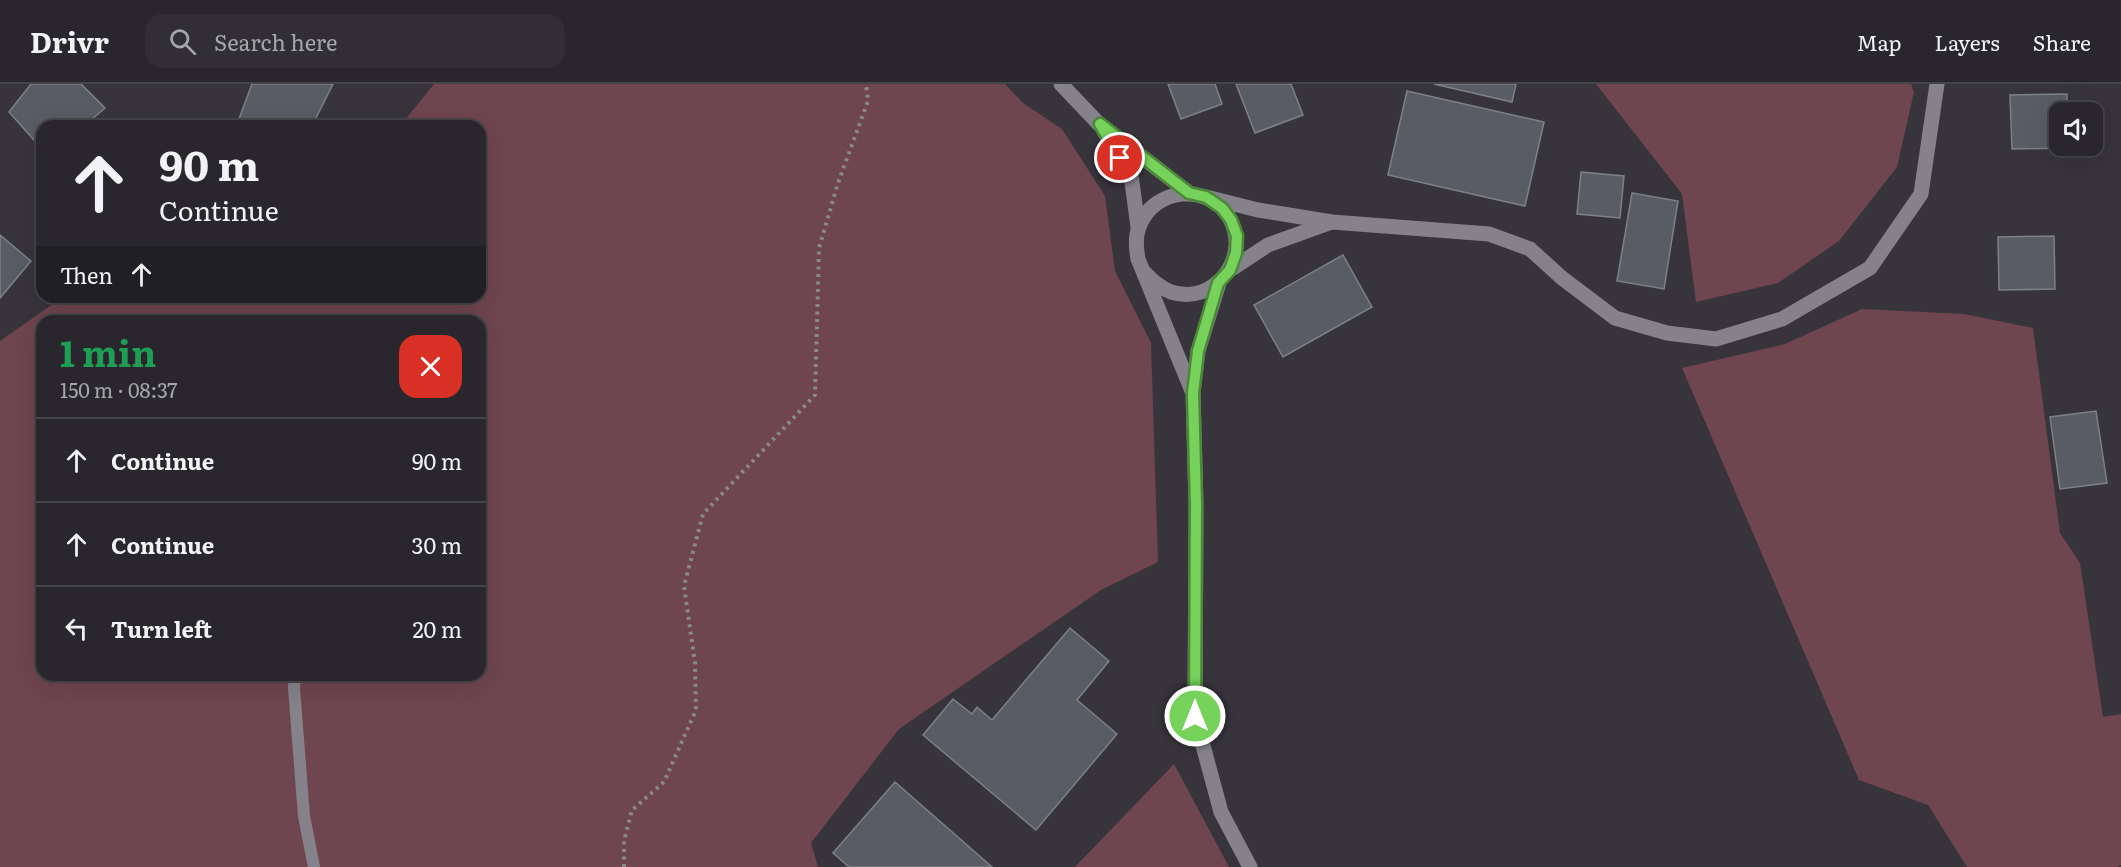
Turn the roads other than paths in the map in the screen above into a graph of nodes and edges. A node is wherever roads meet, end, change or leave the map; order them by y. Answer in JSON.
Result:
{"nodes":[{"id":1,"x":1061,"y":84,"type":"edge"},
{"id":2,"x":1937,"y":84,"type":"edge"},
{"id":3,"x":1100,"y":124,"type":"junction"},
{"id":4,"x":1189,"y":193,"type":"junction"},
{"id":5,"x":1206,"y":197,"type":"junction"},
{"id":6,"x":1332,"y":222,"type":"junction"},
{"id":7,"x":1138,"y":227,"type":"junction"},
{"id":8,"x":1230,"y":270,"type":"junction"},
{"id":9,"x":1145,"y":273,"type":"junction"},
{"id":10,"x":1218,"y":283,"type":"junction"},
{"id":11,"x":1193,"y":393,"type":"junction"},
{"id":12,"x":295,"y":681,"type":"edge"},
{"id":13,"x":314,"y":867,"type":"edge"},
{"id":14,"x":1250,"y":867,"type":"edge"}],
"edges":[{"from":1,"to":3,"type":"street"},
{"from":2,"to":6,"type":"street"},
{"from":3,"to":4,"type":"street"},
{"from":3,"to":7,"type":"street"},
{"from":4,"to":5,"type":"street"},
{"from":4,"to":7,"type":"street"},
{"from":5,"to":6,"type":"street"},
{"from":5,"to":8,"type":"street"},
{"from":6,"to":8,"type":"street"},
{"from":7,"to":9,"type":"street"},
{"from":8,"to":10,"type":"street"},
{"from":9,"to":10,"type":"street"},
{"from":9,"to":11,"type":"street"},
{"from":10,"to":11,"type":"street"},
{"from":11,"to":14,"type":"street"},
{"from":12,"to":13,"type":"lane"}]}
